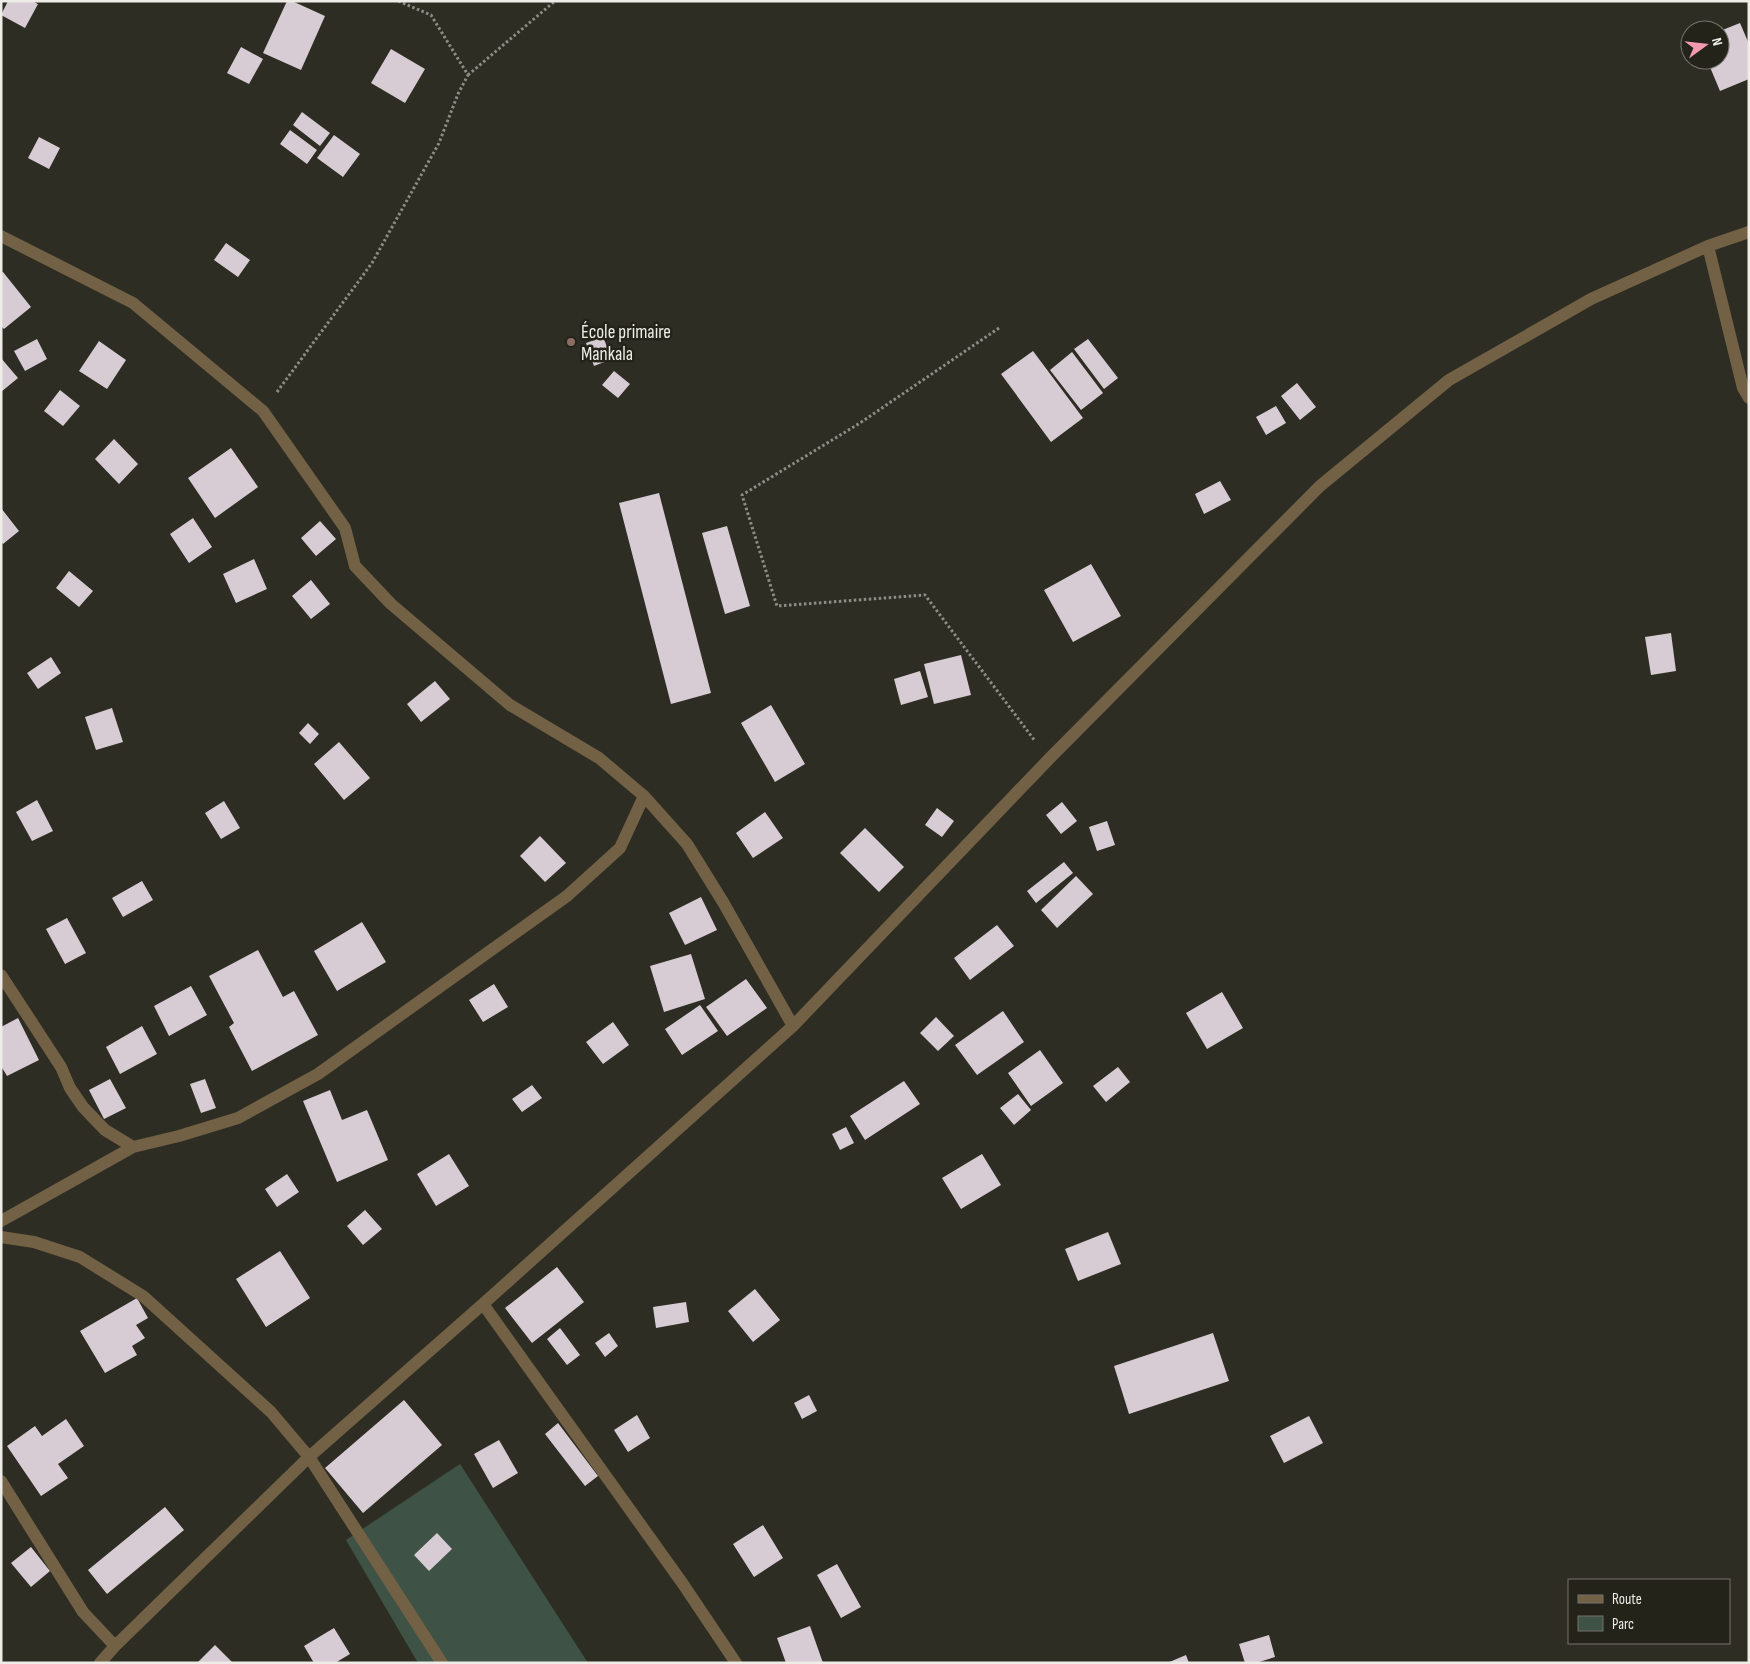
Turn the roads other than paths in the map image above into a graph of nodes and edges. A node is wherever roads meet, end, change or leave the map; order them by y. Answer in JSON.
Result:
{"nodes":[{"id":1,"x":1749,"y":232,"type":"edge"},
{"id":2,"x":1,"y":236,"type":"edge"},
{"id":3,"x":1708,"y":246,"type":"junction"},
{"id":4,"x":1749,"y":398,"type":"edge"},
{"id":5,"x":644,"y":796,"type":"junction"},
{"id":6,"x":1,"y":975,"type":"edge"},
{"id":7,"x":793,"y":1026,"type":"junction"},
{"id":8,"x":133,"y":1147,"type":"junction"},
{"id":9,"x":1,"y":1221,"type":"edge"},
{"id":10,"x":1,"y":1237,"type":"edge"},
{"id":11,"x":484,"y":1304,"type":"junction"},
{"id":12,"x":309,"y":1457,"type":"junction"},
{"id":13,"x":1,"y":1481,"type":"edge"},
{"id":14,"x":115,"y":1646,"type":"junction"},
{"id":15,"x":100,"y":1663,"type":"edge"},
{"id":16,"x":442,"y":1663,"type":"edge"},
{"id":17,"x":736,"y":1663,"type":"edge"}],
"edges":[{"from":1,"to":3,"type":"street"},
{"from":2,"to":5,"type":"street"},
{"from":3,"to":4,"type":"street"},
{"from":3,"to":7,"type":"street"},
{"from":5,"to":7,"type":"street"},
{"from":5,"to":8,"type":"street"},
{"from":6,"to":8,"type":"street"},
{"from":7,"to":11,"type":"street"},
{"from":8,"to":9,"type":"street"},
{"from":10,"to":12,"type":"street"},
{"from":11,"to":12,"type":"street"},
{"from":11,"to":17,"type":"street"},
{"from":12,"to":14,"type":"street"},
{"from":12,"to":16,"type":"street"},
{"from":13,"to":14,"type":"street"},
{"from":14,"to":15,"type":"street"}]}
